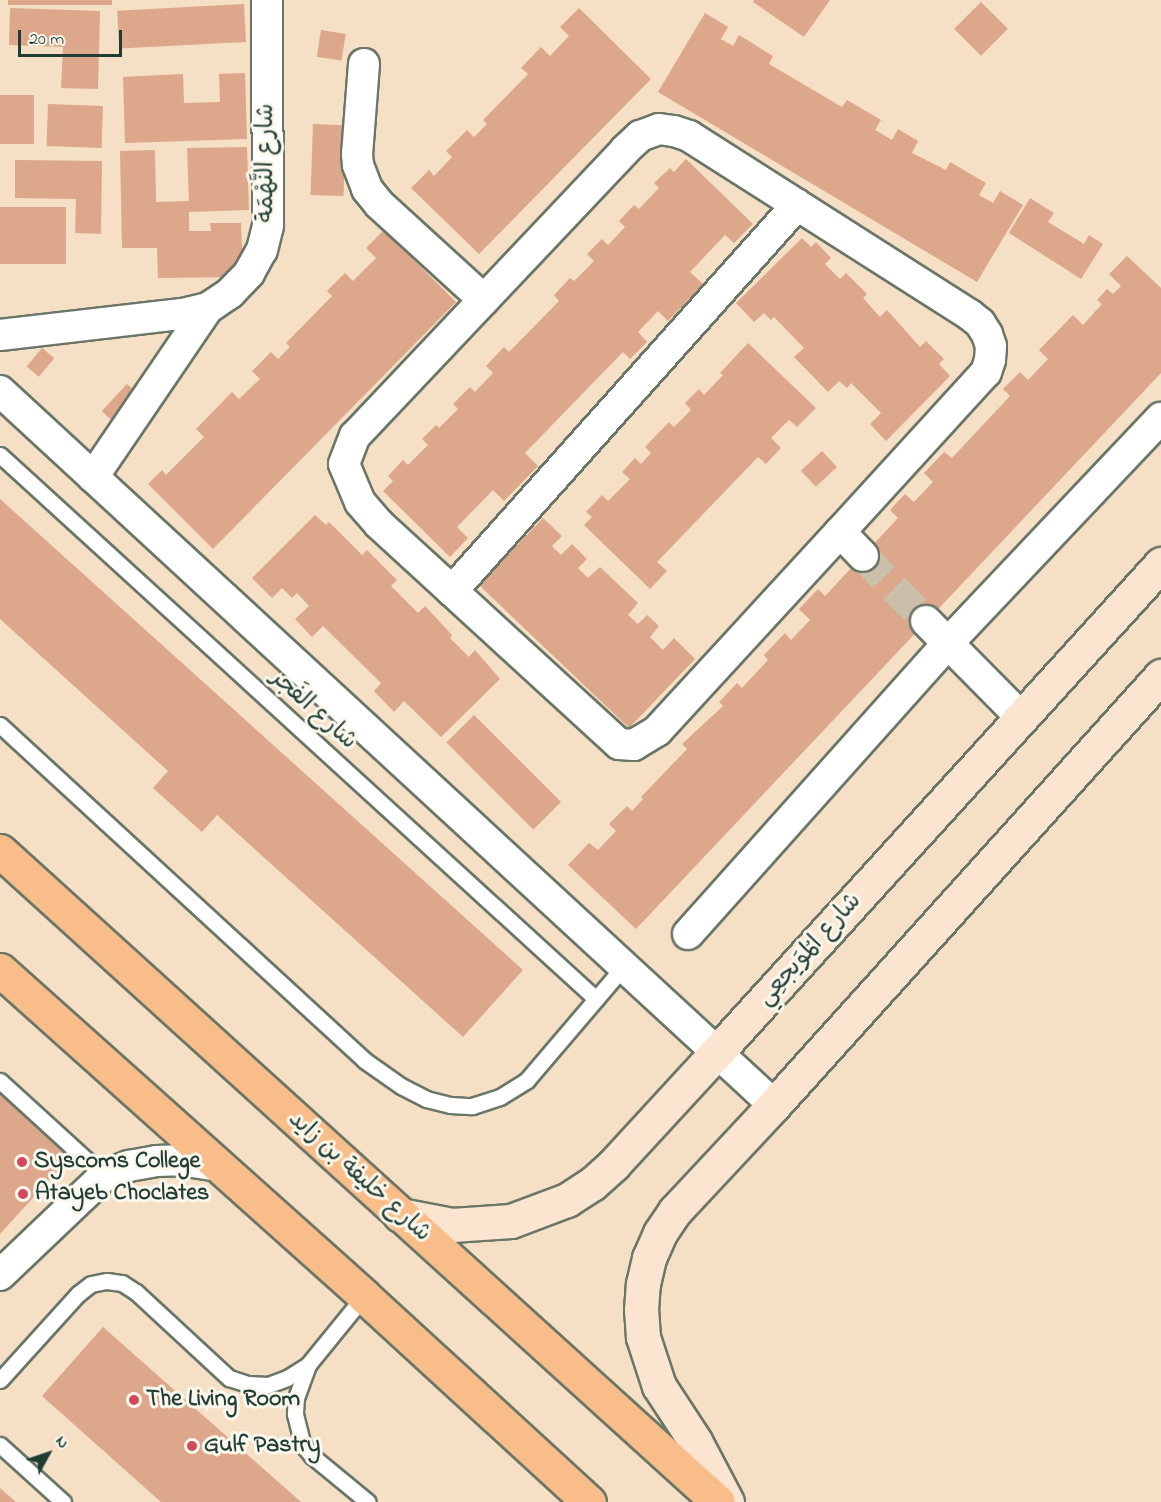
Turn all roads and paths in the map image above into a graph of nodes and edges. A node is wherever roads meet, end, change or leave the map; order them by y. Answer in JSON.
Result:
{"nodes":[{"id":1,"x":267,"y":0,"type":"edge"},
{"id":2,"x":364,"y":64,"type":"dead end"},
{"id":3,"x":796,"y":205,"type":"junction"},
{"id":4,"x":484,"y":300,"type":"junction"},
{"id":5,"x":208,"y":308,"type":"junction"},
{"id":6,"x":0,"y":335,"type":"edge"},
{"id":7,"x":0,"y":391,"type":"edge"},
{"id":8,"x":1161,"y":418,"type":"edge"},
{"id":9,"x":0,"y":454,"type":"edge"},
{"id":10,"x":93,"y":477,"type":"junction"},
{"id":11,"x":840,"y":532,"type":"junction"},
{"id":12,"x":863,"y":556,"type":"tunnel mouth"},
{"id":13,"x":1161,"y":564,"type":"edge"},
{"id":14,"x":452,"y":591,"type":"junction"},
{"id":15,"x":926,"y":621,"type":"tunnel mouth"},
{"id":16,"x":948,"y":643,"type":"junction"},
{"id":17,"x":1161,"y":676,"type":"edge"},
{"id":18,"x":1022,"y":718,"type":"junction"},
{"id":19,"x":0,"y":725,"type":"edge"},
{"id":20,"x":0,"y":851,"type":"edge"},
{"id":21,"x":688,"y":934,"type":"dead end"},
{"id":22,"x":624,"y":966,"type":"junction"},
{"id":23,"x":0,"y":969,"type":"edge"},
{"id":24,"x":596,"y":999,"type":"junction"},
{"id":25,"x":717,"y":1052,"type":"junction"},
{"id":26,"x":0,"y":1081,"type":"edge"},
{"id":27,"x":774,"y":1105,"type":"junction"},
{"id":28,"x":217,"y":1166,"type":"junction"},
{"id":29,"x":104,"y":1176,"type":"junction"},
{"id":30,"x":400,"y":1215,"type":"junction"},
{"id":31,"x":0,"y":1275,"type":"edge"},
{"id":32,"x":364,"y":1296,"type":"junction"},
{"id":33,"x":308,"y":1365,"type":"junction"},
{"id":34,"x":0,"y":1380,"type":"edge"},
{"id":35,"x":0,"y":1445,"type":"edge"},
{"id":36,"x":537,"y":1456,"type":"junction"},
{"id":37,"x":63,"y":1502,"type":"edge"},
{"id":38,"x":368,"y":1502,"type":"edge"},
{"id":39,"x":566,"y":1502,"type":"edge"},
{"id":40,"x":589,"y":1502,"type":"edge"},
{"id":41,"x":718,"y":1502,"type":"edge"},
{"id":42,"x":727,"y":1502,"type":"edge"}],
"edges":[{"from":1,"to":5,"type":"street","name":"شارع النَّهْمَة"},
{"from":2,"to":4,"type":"street"},
{"from":3,"to":4,"type":"street"},
{"from":3,"to":11,"type":"street"},
{"from":3,"to":14,"type":"street"},
{"from":4,"to":14,"type":"street"},
{"from":5,"to":6,"type":"street","name":"شارع النَّهْمَة"},
{"from":5,"to":10,"type":"street"},
{"from":7,"to":10,"type":"street"},
{"from":8,"to":16,"type":"street"},
{"from":9,"to":24,"type":"lane","name":"شارع الفَجر"},
{"from":10,"to":22,"type":"street"},
{"from":11,"to":12,"type":"street"},
{"from":11,"to":14,"type":"street"},
{"from":13,"to":18,"type":"street","name":"شارع المُوَيجعِي"},
{"from":15,"to":16,"type":"street"},
{"from":16,"to":18,"type":"street"},
{"from":16,"to":21,"type":"street"},
{"from":17,"to":27,"type":"street"},
{"from":18,"to":25,"type":"street","name":"شارع المُوَيجعِي"},
{"from":19,"to":24,"type":"lane"},
{"from":20,"to":30,"type":"highway","name":"شارع خليفة بن زايد"},
{"from":22,"to":24,"type":"lane"},
{"from":22,"to":25,"type":"street"},
{"from":23,"to":28,"type":"highway"},
{"from":25,"to":27,"type":"street"},
{"from":25,"to":30,"type":"street","name":"شارع المُوَيجعِي"},
{"from":26,"to":29,"type":"lane"},
{"from":27,"to":42,"type":"street"},
{"from":28,"to":29,"type":"street"},
{"from":28,"to":32,"type":"highway"},
{"from":29,"to":31,"type":"street"},
{"from":30,"to":41,"type":"highway","name":"شارع خليفة بن زايد"},
{"from":32,"to":33,"type":"lane"},
{"from":32,"to":36,"type":"highway"},
{"from":33,"to":34,"type":"lane"},
{"from":33,"to":38,"type":"lane"},
{"from":35,"to":37,"type":"lane"},
{"from":36,"to":39,"type":"street"},
{"from":36,"to":40,"type":"highway"}]}
